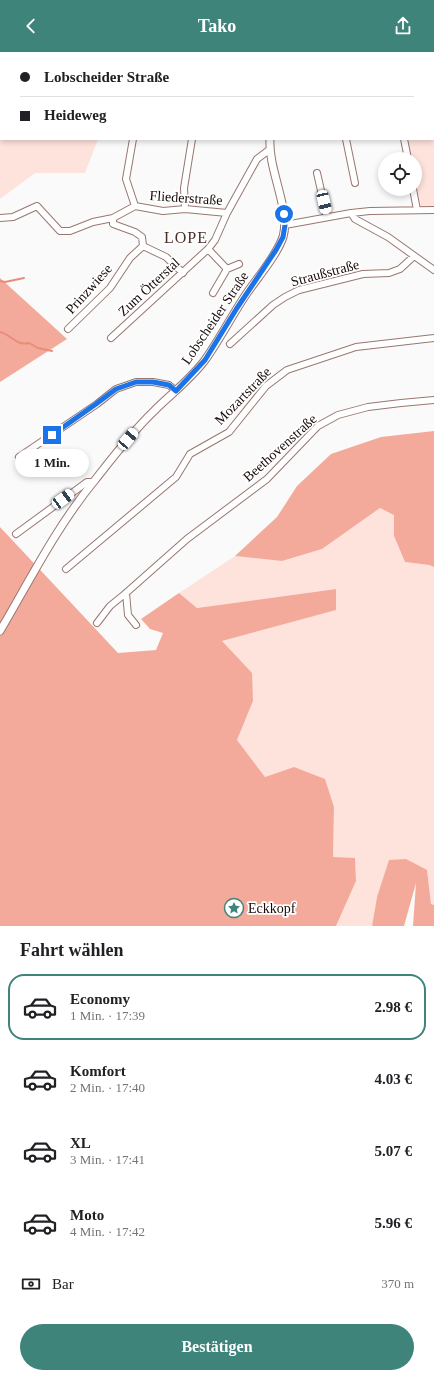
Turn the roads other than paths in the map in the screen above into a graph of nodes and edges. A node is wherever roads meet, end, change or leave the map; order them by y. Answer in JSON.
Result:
{"nodes":[{"id":1,"x":132,"y":140,"type":"edge"},
{"id":2,"x":192,"y":140,"type":"edge"},
{"id":3,"x":270,"y":140,"type":"edge"},
{"id":4,"x":346,"y":140,"type":"edge"},
{"id":5,"x":404,"y":140,"type":"edge"},
{"id":6,"x":269,"y":150,"type":"junction"},
{"id":7,"x":407,"y":152,"type":"edge"},
{"id":8,"x":317,"y":173,"type":"dead end"},
{"id":9,"x":355,"y":183,"type":"dead end"},
{"id":10,"x":414,"y":196,"type":"edge"},
{"id":11,"x":135,"y":206,"type":"junction"},
{"id":12,"x":185,"y":209,"type":"junction"},
{"id":13,"x":417,"y":210,"type":"junction"},
{"id":14,"x":434,"y":210,"type":"edge"},
{"id":15,"x":351,"y":213,"type":"junction"},
{"id":16,"x":227,"y":214,"type":"junction"},
{"id":17,"x":327,"y":217,"type":"junction"},
{"id":18,"x":0,"y":218,"type":"edge"},
{"id":19,"x":112,"y":218,"type":"junction"},
{"id":20,"x":285,"y":225,"type":"junction"},
{"id":21,"x":143,"y":246,"type":"junction"},
{"id":22,"x":208,"y":248,"type":"junction"},
{"id":23,"x":414,"y":256,"type":"junction"},
{"id":24,"x":239,"y":264,"type":"dead end"},
{"id":25,"x":227,"y":270,"type":"junction"},
{"id":26,"x":434,"y":270,"type":"edge"},
{"id":27,"x":183,"y":273,"type":"junction"},
{"id":28,"x":213,"y":293,"type":"dead end"},
{"id":29,"x":68,"y":329,"type":"dead end"},
{"id":30,"x":112,"y":338,"type":"dead end"},
{"id":31,"x":434,"y":338,"type":"edge"},
{"id":32,"x":230,"y":344,"type":"dead end"},
{"id":33,"x":176,"y":391,"type":"junction"},
{"id":34,"x":434,"y":400,"type":"edge"},
{"id":35,"x":19,"y":457,"type":"dead end"},
{"id":36,"x":93,"y":482,"type":"junction"},
{"id":37,"x":16,"y":534,"type":"dead end"},
{"id":38,"x":66,"y":569,"type":"dead end"},
{"id":39,"x":126,"y":593,"type":"junction"},
{"id":40,"x":97,"y":623,"type":"dead end"},
{"id":41,"x":136,"y":625,"type":"dead end"},
{"id":42,"x":0,"y":631,"type":"edge"}],
"edges":[{"from":1,"to":11,"type":"street","name":"Fliederstraße"},
{"from":2,"to":12,"type":"street"},
{"from":3,"to":6,"type":"street","name":"Lobscheider Straße"},
{"from":4,"to":9,"type":"street"},
{"from":5,"to":7,"type":"street"},
{"from":6,"to":16,"type":"street","name":"Fliederstraße"},
{"from":6,"to":20,"type":"street","name":"Lobscheider Straße"},
{"from":8,"to":17,"type":"street"},
{"from":10,"to":13,"type":"street"},
{"from":11,"to":12,"type":"street","name":"Fliederstraße"},
{"from":11,"to":19,"type":"street"},
{"from":12,"to":16,"type":"street","name":"Fliederstraße"},
{"from":13,"to":14,"type":"street"},
{"from":13,"to":15,"type":"street"},
{"from":15,"to":17,"type":"street"},
{"from":15,"to":23,"type":"street"},
{"from":16,"to":22,"type":"street","name":"Zum Ötterstal"},
{"from":17,"to":20,"type":"street"},
{"from":18,"to":19,"type":"street"},
{"from":19,"to":21,"type":"street"},
{"from":20,"to":33,"type":"street","name":"Lobscheider Straße"},
{"from":21,"to":27,"type":"street"},
{"from":21,"to":29,"type":"street","name":"Prinzwiese"},
{"from":22,"to":25,"type":"street"},
{"from":22,"to":27,"type":"street","name":"Zum Ötterstal"},
{"from":23,"to":26,"type":"street"},
{"from":23,"to":32,"type":"street","name":"Straußstraße"},
{"from":24,"to":25,"type":"street"},
{"from":25,"to":28,"type":"street"},
{"from":27,"to":30,"type":"street","name":"Zum Ötterstal"},
{"from":31,"to":38,"type":"street","name":"Mozartstraße"},
{"from":33,"to":35,"type":"street"},
{"from":33,"to":36,"type":"street","name":"Lobscheider Straße"},
{"from":34,"to":39,"type":"street","name":"Beethovenstraße"},
{"from":36,"to":37,"type":"street","name":"Lobscheider Straße"},
{"from":36,"to":42,"type":"street","name":"Lobscheider Straße"},
{"from":39,"to":40,"type":"street","name":"Beethovenstraße"},
{"from":39,"to":41,"type":"street"}]}
